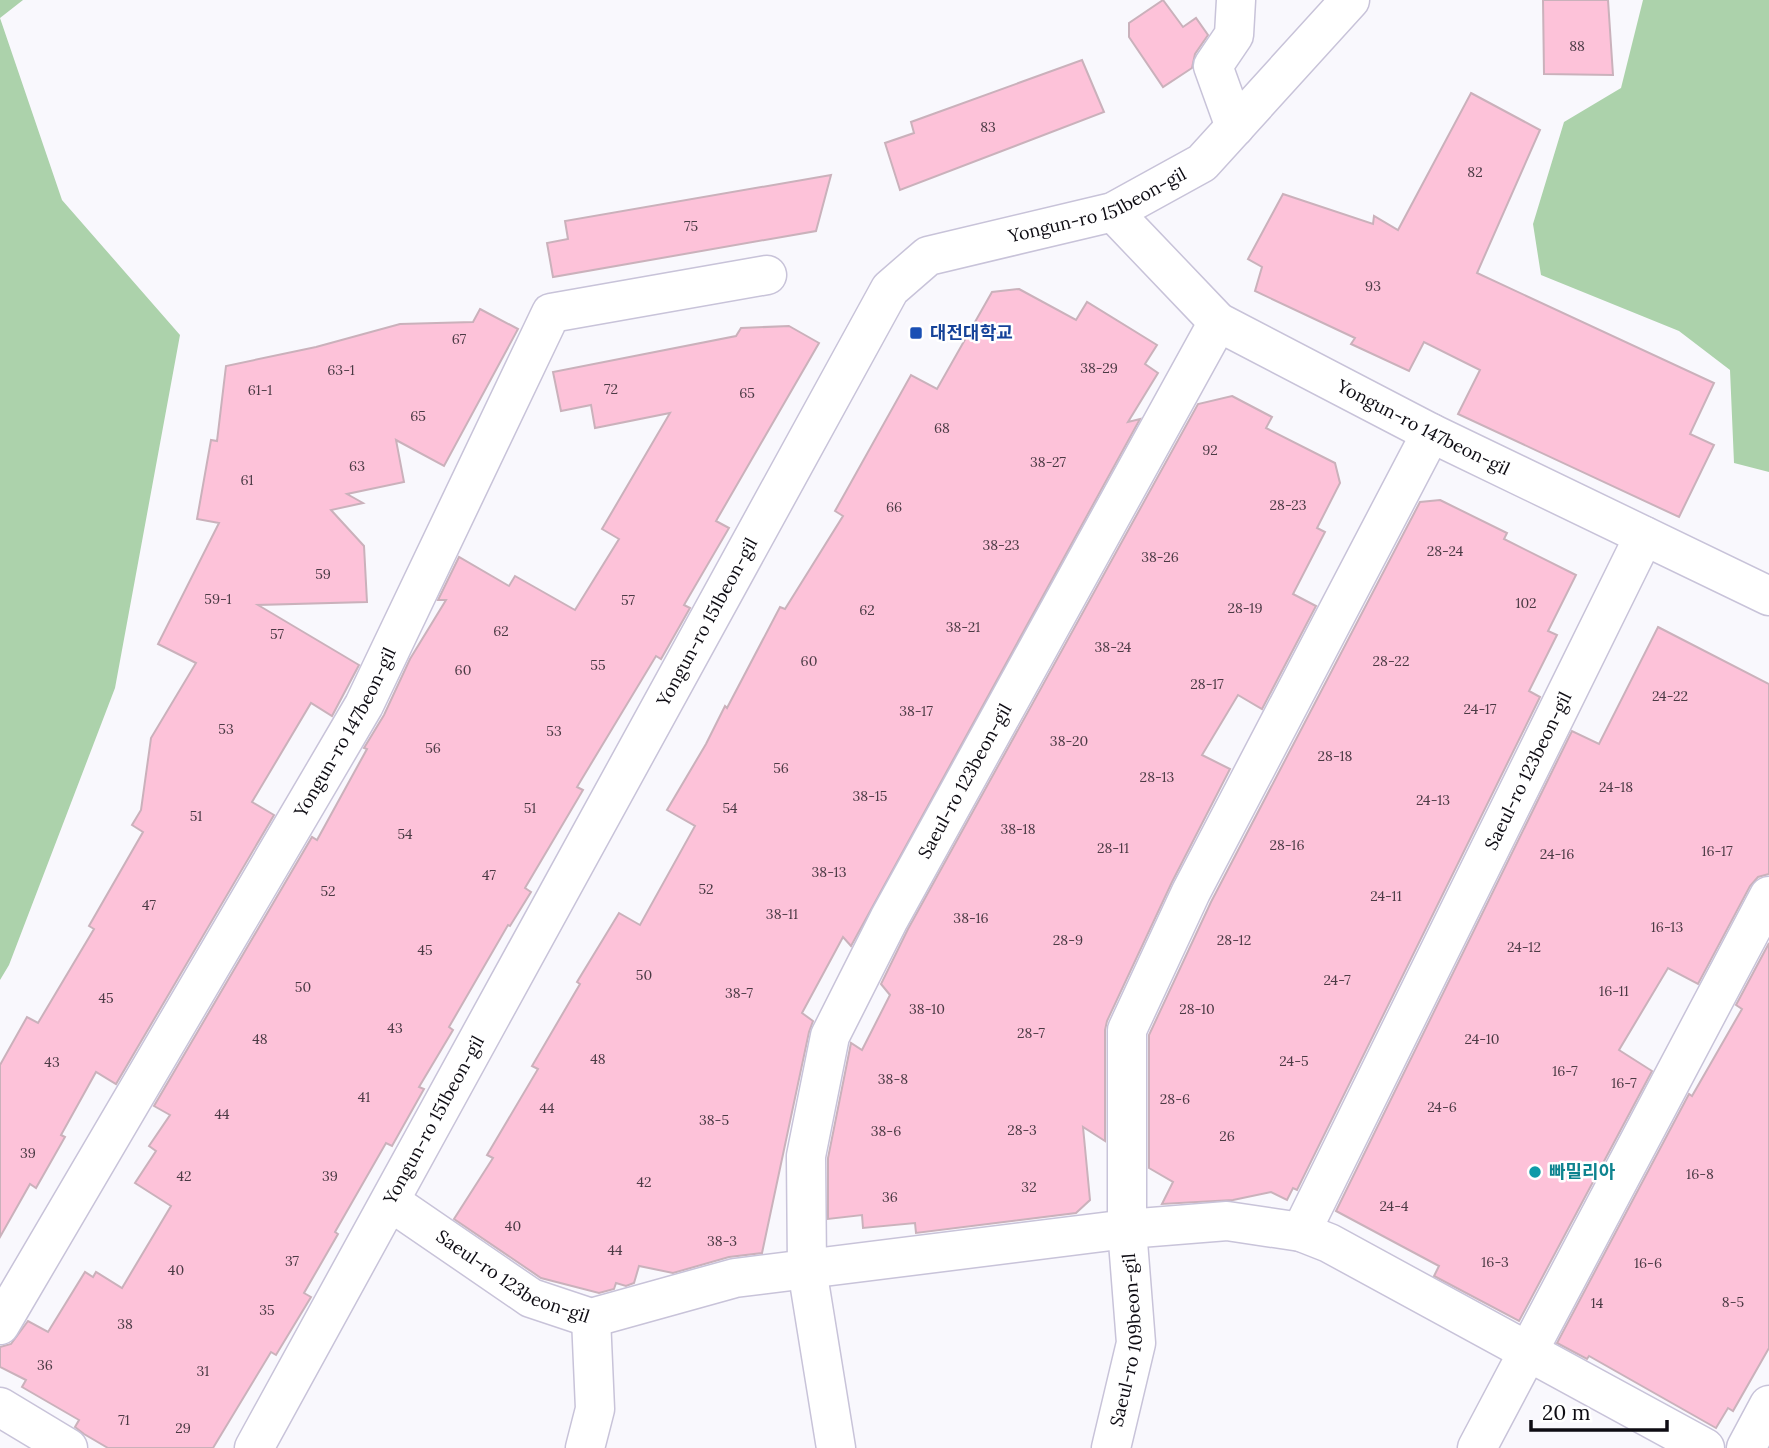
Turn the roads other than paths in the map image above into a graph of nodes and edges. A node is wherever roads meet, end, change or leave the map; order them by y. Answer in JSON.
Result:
{"nodes":[{"id":1,"x":1236,"y":0,"type":"edge"},
{"id":2,"x":1350,"y":0,"type":"edge"},
{"id":3,"x":1235,"y":127,"type":"junction"},
{"id":4,"x":1113,"y":212,"type":"junction"},
{"id":5,"x":767,"y":275,"type":"dead end"},
{"id":6,"x":1218,"y":322,"type":"junction"},
{"id":7,"x":1431,"y":433,"type":"junction"},
{"id":8,"x":1644,"y":536,"type":"junction"},
{"id":9,"x":1769,"y":596,"type":"edge"},
{"id":10,"x":1769,"y":896,"type":"edge"},
{"id":11,"x":391,"y":1202,"type":"junction"},
{"id":12,"x":1127,"y":1229,"type":"junction"},
{"id":13,"x":1301,"y":1232,"type":"junction"},
{"id":14,"x":807,"y":1269,"type":"junction"},
{"id":15,"x":591,"y":1318,"type":"junction"},
{"id":16,"x":0,"y":1325,"type":"edge"},
{"id":17,"x":1527,"y":1352,"type":"junction"},
{"id":18,"x":1769,"y":1405,"type":"edge"},
{"id":19,"x":0,"y":1407,"type":"edge"},
{"id":20,"x":68,"y":1448,"type":"edge"},
{"id":21,"x":254,"y":1448,"type":"edge"},
{"id":22,"x":585,"y":1448,"type":"edge"},
{"id":23,"x":836,"y":1448,"type":"edge"},
{"id":24,"x":1111,"y":1448,"type":"edge"},
{"id":25,"x":1477,"y":1448,"type":"edge"},
{"id":26,"x":1705,"y":1448,"type":"edge"},
{"id":27,"x":1746,"y":1448,"type":"edge"}],
"edges":[{"from":1,"to":3,"type":"street"},
{"from":2,"to":3,"type":"street","name":"Yongun-ro 151beon-gil"},
{"from":3,"to":4,"type":"street","name":"Yongun-ro 151beon-gil"},
{"from":4,"to":6,"type":"street","name":"Yongun-ro 147beon-gil"},
{"from":4,"to":11,"type":"street","name":"Yongun-ro 151beon-gil"},
{"from":5,"to":16,"type":"street","name":"Yongun-ro 147beon-gil"},
{"from":6,"to":7,"type":"street","name":"Yongun-ro 147beon-gil"},
{"from":6,"to":14,"type":"street","name":"Saeul-ro 123beon-gil"},
{"from":7,"to":8,"type":"street","name":"Yongun-ro 147beon-gil"},
{"from":7,"to":12,"type":"street"},
{"from":8,"to":9,"type":"street","name":"Yongun-ro 147beon-gil"},
{"from":8,"to":13,"type":"street","name":"Saeul-ro 123beon-gil"},
{"from":10,"to":17,"type":"street"},
{"from":11,"to":15,"type":"street","name":"Saeul-ro 123beon-gil"},
{"from":11,"to":21,"type":"street","name":"Yongun-ro 151beon-gil"},
{"from":12,"to":13,"type":"street","name":"Saeul-ro 123beon-gil"},
{"from":12,"to":14,"type":"street","name":"Saeul-ro 123beon-gil"},
{"from":12,"to":24,"type":"street","name":"Saeul-ro 109beon-gil"},
{"from":13,"to":17,"type":"street","name":"Saeul-ro 123beon-gil"},
{"from":14,"to":15,"type":"street","name":"Saeul-ro 123beon-gil"},
{"from":14,"to":23,"type":"street"},
{"from":15,"to":22,"type":"street"},
{"from":17,"to":25,"type":"street"},
{"from":17,"to":26,"type":"street","name":"Saeul-ro 123beon-gil"},
{"from":18,"to":27,"type":"street"},
{"from":19,"to":20,"type":"street"}]}
